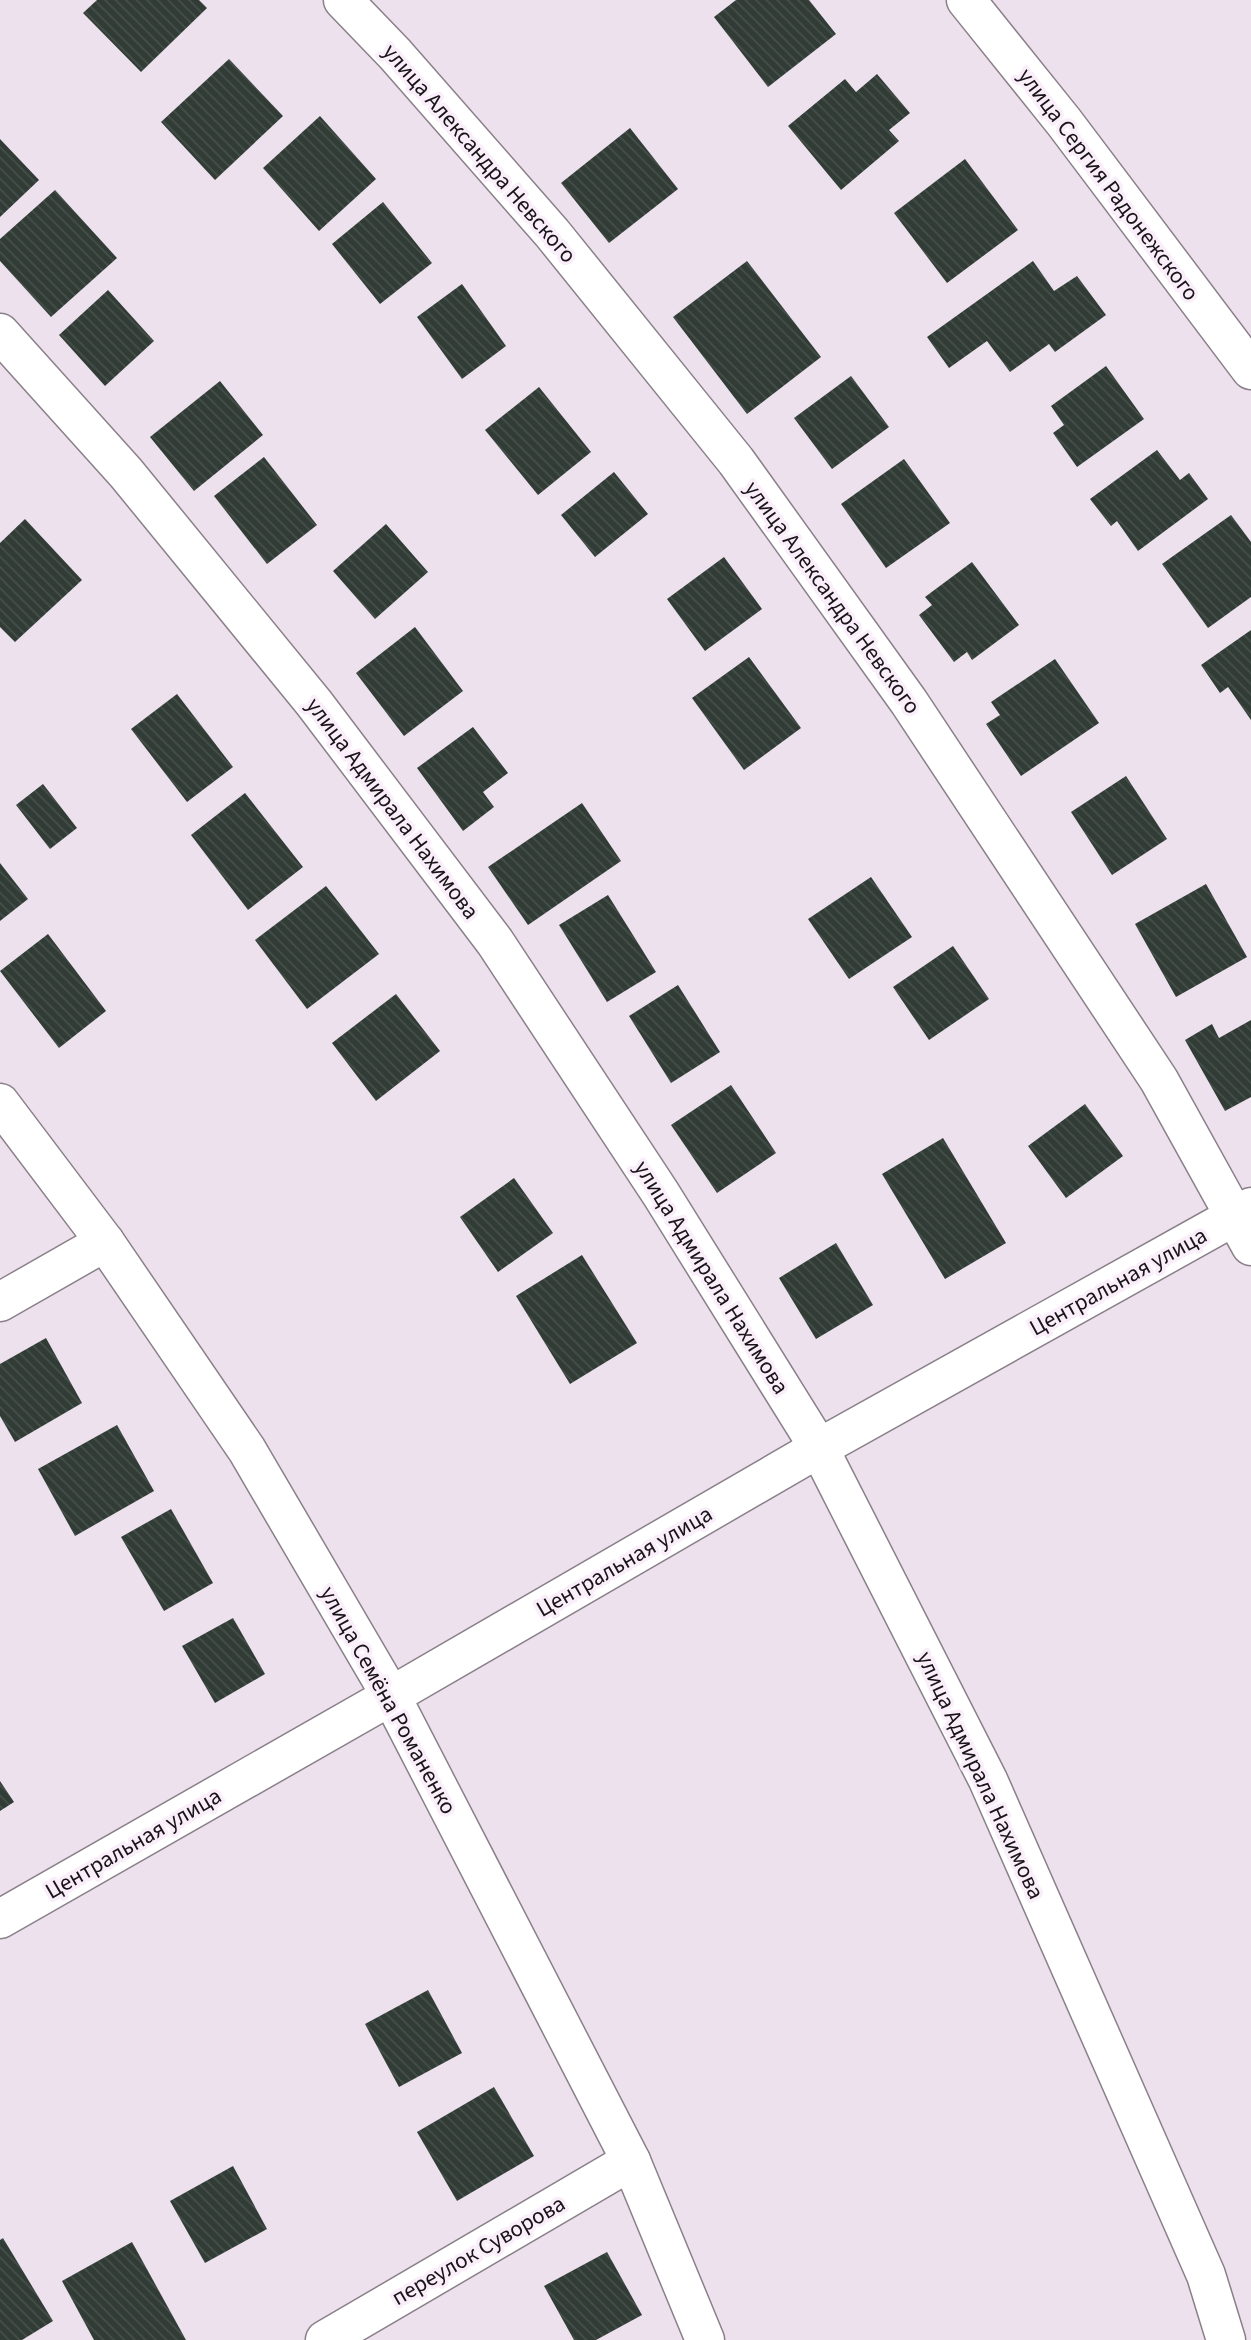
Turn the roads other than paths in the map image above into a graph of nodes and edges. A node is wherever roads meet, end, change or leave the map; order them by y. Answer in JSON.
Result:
{"nodes":[{"id":1,"x":343,"y":0,"type":"edge"},
{"id":2,"x":966,"y":0,"type":"edge"},
{"id":3,"x":0,"y":333,"type":"edge"},
{"id":4,"x":1251,"y":370,"type":"edge"},
{"id":5,"x":0,"y":1103,"type":"edge"},
{"id":6,"x":1246,"y":1223,"type":"edge"},
{"id":7,"x":106,"y":1242,"type":"junction"},
{"id":8,"x":0,"y":1302,"type":"edge"},
{"id":9,"x":819,"y":1448,"type":"junction"},
{"id":10,"x":391,"y":1696,"type":"junction"},
{"id":11,"x":0,"y":1919,"type":"edge"},
{"id":12,"x":631,"y":2161,"type":"junction"},
{"id":13,"x":325,"y":2340,"type":"edge"},
{"id":14,"x":705,"y":2340,"type":"edge"},
{"id":15,"x":1226,"y":2340,"type":"edge"}],
"edges":[{"from":1,"to":6,"type":"street","name":"улица Александра Невского"},
{"from":2,"to":4,"type":"street","name":"улица Сергия Радонежского"},
{"from":3,"to":9,"type":"street","name":"улица Адмирала Нахимова"},
{"from":5,"to":7,"type":"street","name":"улица Семёна Романенко"},
{"from":6,"to":9,"type":"street","name":"Центральная улица"},
{"from":7,"to":8,"type":"street"},
{"from":7,"to":10,"type":"street","name":"улица Семёна Романенко"},
{"from":9,"to":10,"type":"street","name":"Центральная улица"},
{"from":9,"to":15,"type":"street","name":"улица Адмирала Нахимова"},
{"from":10,"to":11,"type":"street","name":"Центральная улица"},
{"from":10,"to":12,"type":"street","name":"улица Семёна Романенко"},
{"from":12,"to":13,"type":"street","name":"переулок Суворова"},
{"from":12,"to":14,"type":"street","name":"улица Семёна Романенко"}]}
